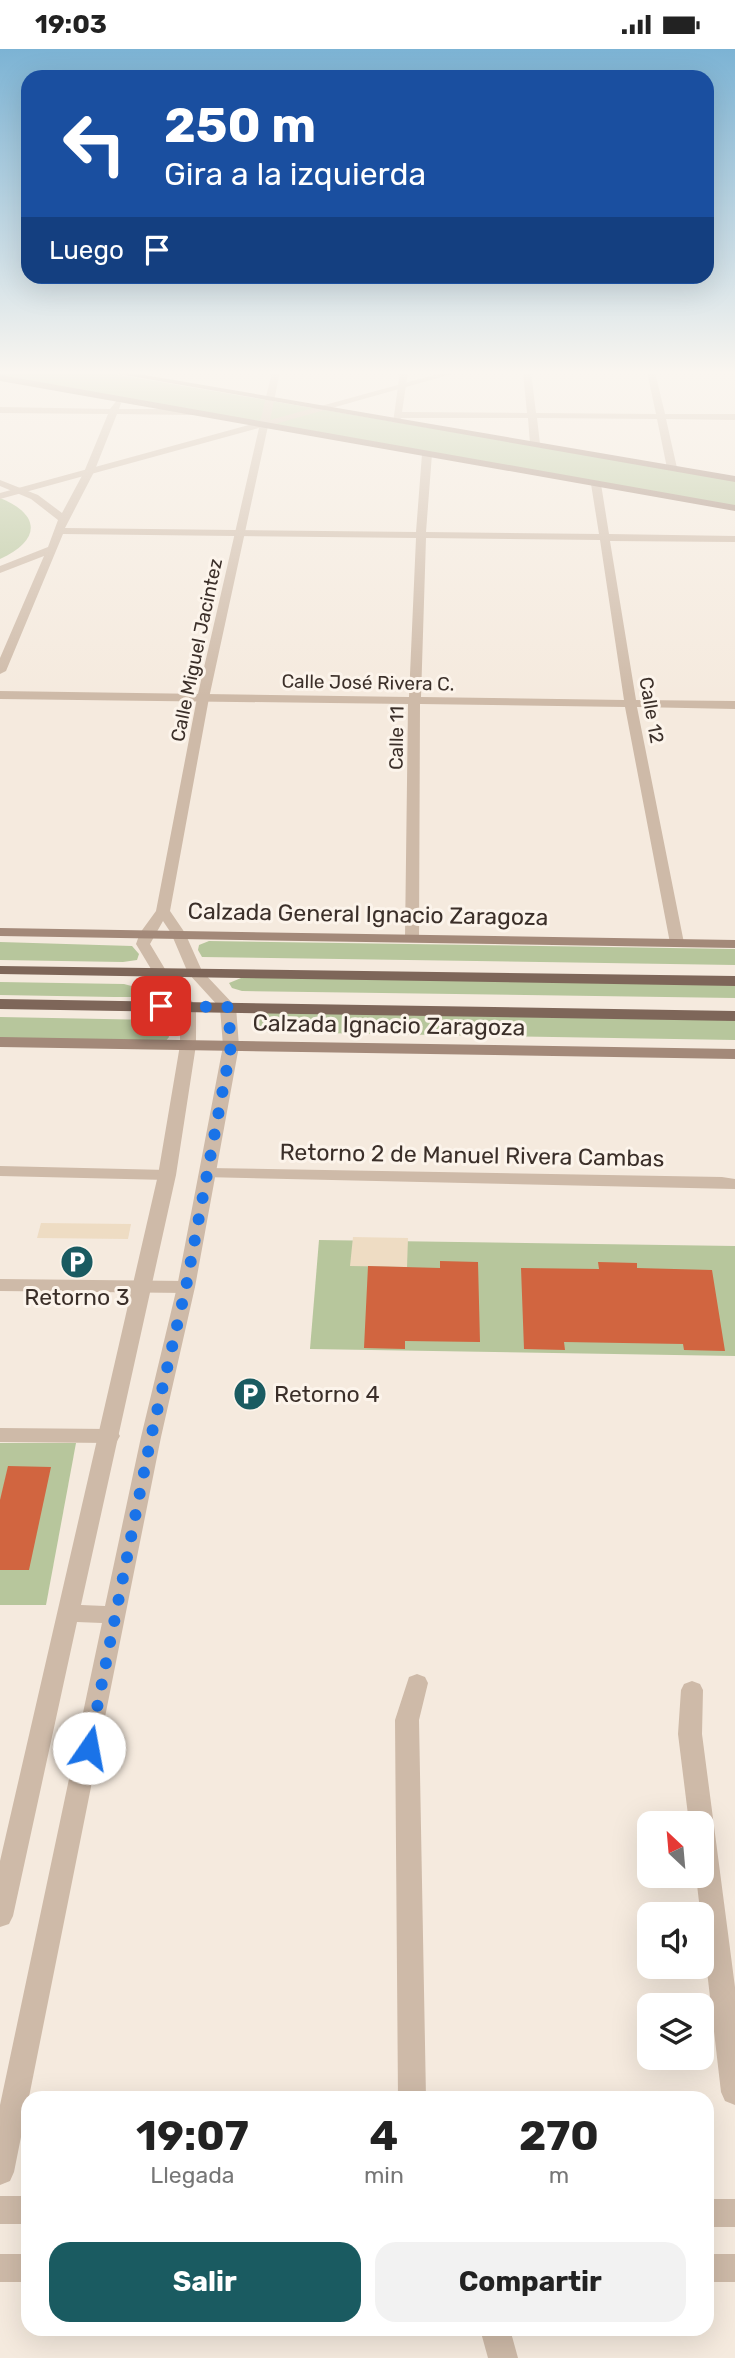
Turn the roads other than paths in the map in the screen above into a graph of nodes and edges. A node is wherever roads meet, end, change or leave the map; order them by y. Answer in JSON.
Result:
{"nodes":[{"id":1,"x":61,"y":480,"type":"edge"},
{"id":2,"x":85,"y":480,"type":"edge"},
{"id":3,"x":252,"y":480,"type":"edge"},
{"id":4,"x":425,"y":480,"type":"edge"},
{"id":5,"x":572,"y":480,"type":"edge"},
{"id":6,"x":0,"y":483,"type":"edge"},
{"id":7,"x":596,"y":484,"type":"junction"},
{"id":8,"x":23,"y":490,"type":"junction"},
{"id":9,"x":0,"y":496,"type":"edge"},
{"id":10,"x":735,"y":508,"type":"edge"},
{"id":11,"x":62,"y":526,"type":"junction"},
{"id":12,"x":241,"y":534,"type":"junction"},
{"id":13,"x":420,"y":536,"type":"junction"},
{"id":14,"x":603,"y":538,"type":"junction"},
{"id":15,"x":735,"y":539,"type":"edge"},
{"id":16,"x":52,"y":548,"type":"junction"},
{"id":17,"x":0,"y":570,"type":"edge"},
{"id":18,"x":0,"y":671,"type":"edge"},
{"id":19,"x":0,"y":695,"type":"edge"},
{"id":20,"x":203,"y":698,"type":"junction"},
{"id":21,"x":414,"y":700,"type":"junction"},
{"id":22,"x":630,"y":703,"type":"junction"},
{"id":23,"x":735,"y":705,"type":"edge"},
{"id":24,"x":163,"y":911,"type":"junction"},
{"id":25,"x":0,"y":932,"type":"edge"},
{"id":26,"x":147,"y":933,"type":"junction"},
{"id":27,"x":178,"y":933,"type":"junction"},
{"id":28,"x":412,"y":938,"type":"junction"},
{"id":29,"x":677,"y":943,"type":"junction"},
{"id":30,"x":735,"y":944,"type":"edge"},
{"id":31,"x":0,"y":969,"type":"edge"},
{"id":32,"x":159,"y":971,"type":"junction"},
{"id":33,"x":195,"y":973,"type":"junction"},
{"id":34,"x":735,"y":981,"type":"edge"},
{"id":35,"x":0,"y":1004,"type":"edge"},
{"id":36,"x":188,"y":1006,"type":"junction"},
{"id":37,"x":228,"y":1007,"type":"junction"},
{"id":38,"x":735,"y":1016,"type":"edge"},
{"id":39,"x":0,"y":1042,"type":"edge"},
{"id":40,"x":188,"y":1045,"type":"junction"},
{"id":41,"x":231,"y":1046,"type":"junction"},
{"id":42,"x":735,"y":1054,"type":"edge"},
{"id":43,"x":0,"y":1171,"type":"edge"},
{"id":44,"x":209,"y":1173,"type":"junction"},
{"id":45,"x":167,"y":1175,"type":"junction"},
{"id":46,"x":735,"y":1184,"type":"edge"},
{"id":47,"x":0,"y":1285,"type":"edge"},
{"id":48,"x":142,"y":1286,"type":"junction"},
{"id":49,"x":186,"y":1287,"type":"junction"},
{"id":50,"x":0,"y":1435,"type":"edge"},
{"id":51,"x":110,"y":1436,"type":"junction"},
{"id":52,"x":68,"y":1613,"type":"junction"},
{"id":53,"x":116,"y":1615,"type":"junction"},
{"id":54,"x":417,"y":1683,"type":"dead end"},
{"id":55,"x":692,"y":1690,"type":"dead end"},
{"id":56,"x":699,"y":1811,"type":"edge"},
{"id":57,"x":709,"y":1888,"type":"edge"},
{"id":58,"x":0,"y":1916,"type":"edge"},
{"id":59,"x":412,"y":2091,"type":"edge"},
{"id":60,"x":735,"y":2092,"type":"edge"},
{"id":61,"x":0,"y":2172,"type":"edge"},
{"id":62,"x":0,"y":2210,"type":"edge"},
{"id":63,"x":21,"y":2210,"type":"edge"},
{"id":64,"x":714,"y":2213,"type":"edge"},
{"id":65,"x":735,"y":2213,"type":"edge"},
{"id":66,"x":0,"y":2268,"type":"edge"},
{"id":67,"x":21,"y":2268,"type":"edge"},
{"id":68,"x":714,"y":2268,"type":"edge"},
{"id":69,"x":735,"y":2268,"type":"edge"},
{"id":70,"x":497,"y":2336,"type":"edge"},
{"id":71,"x":503,"y":2358,"type":"edge"}],
"edges":[{"from":1,"to":8,"type":"street"},
{"from":2,"to":11,"type":"street"},
{"from":3,"to":12,"type":"street","name":"Calle Miguel Jacintez"},
{"from":4,"to":13,"type":"street","name":"Calle 11"},
{"from":5,"to":7,"type":"main road"},
{"from":6,"to":8,"type":"street"},
{"from":7,"to":10,"type":"main road"},
{"from":7,"to":14,"type":"street","name":"Calle 12"},
{"from":8,"to":9,"type":"street"},
{"from":8,"to":11,"type":"street"},
{"from":11,"to":12,"type":"street"},
{"from":11,"to":16,"type":"street"},
{"from":12,"to":13,"type":"street"},
{"from":12,"to":20,"type":"street","name":"Calle Miguel Jacintez"},
{"from":13,"to":14,"type":"street"},
{"from":13,"to":21,"type":"street","name":"Calle 11"},
{"from":14,"to":15,"type":"street"},
{"from":14,"to":22,"type":"street","name":"Calle 12"},
{"from":16,"to":17,"type":"street"},
{"from":16,"to":18,"type":"street"},
{"from":19,"to":20,"type":"street","name":"Calle José Rivera C."},
{"from":20,"to":21,"type":"street","name":"Calle José Rivera C."},
{"from":20,"to":24,"type":"street","name":"Calle Miguel Jacintez"},
{"from":21,"to":22,"type":"street","name":"Calle José Rivera C."},
{"from":21,"to":28,"type":"street","name":"Calle 11"},
{"from":22,"to":23,"type":"street","name":"Calle José Rivera C."},
{"from":22,"to":29,"type":"street","name":"Calle 12"},
{"from":24,"to":26,"type":"street","name":"Calle Miguel Jacintez"},
{"from":24,"to":27,"type":"street"},
{"from":25,"to":26,"type":"main road","name":"Calzada General Ignacio Zaragoza"},
{"from":26,"to":27,"type":"main road","name":"Calzada General Ignacio Zaragoza"},
{"from":26,"to":32,"type":"street"},
{"from":27,"to":28,"type":"main road","name":"Calzada General Ignacio Zaragoza"},
{"from":27,"to":33,"type":"street"},
{"from":28,"to":29,"type":"main road","name":"Calzada General Ignacio Zaragoza"},
{"from":29,"to":30,"type":"main road","name":"Calzada General Ignacio Zaragoza"},
{"from":31,"to":32,"type":"main road"},
{"from":32,"to":33,"type":"main road"},
{"from":32,"to":36,"type":"street"},
{"from":33,"to":34,"type":"main road"},
{"from":33,"to":37,"type":"street"},
{"from":35,"to":36,"type":"main road"},
{"from":36,"to":37,"type":"main road"},
{"from":36,"to":40,"type":"street"},
{"from":37,"to":38,"type":"main road"},
{"from":37,"to":41,"type":"street"},
{"from":39,"to":40,"type":"main road","name":"Calzada Ignacio Zaragoza"},
{"from":40,"to":41,"type":"main road","name":"Calzada Ignacio Zaragoza"},
{"from":40,"to":45,"type":"street"},
{"from":41,"to":42,"type":"main road","name":"Calzada Ignacio Zaragoza"},
{"from":41,"to":44,"type":"street"},
{"from":43,"to":45,"type":"street"},
{"from":44,"to":46,"type":"street","name":"Retorno 2 de Manuel Rivera Cambas"},
{"from":44,"to":49,"type":"street"},
{"from":45,"to":48,"type":"street"},
{"from":47,"to":48,"type":"street"},
{"from":48,"to":49,"type":"street"},
{"from":48,"to":51,"type":"street"},
{"from":49,"to":53,"type":"street"},
{"from":50,"to":51,"type":"street"},
{"from":51,"to":52,"type":"street"},
{"from":52,"to":53,"type":"street"},
{"from":52,"to":58,"type":"street"},
{"from":53,"to":61,"type":"street"},
{"from":54,"to":59,"type":"street"},
{"from":55,"to":56,"type":"street"},
{"from":57,"to":60,"type":"street"},
{"from":62,"to":63,"type":"street"},
{"from":64,"to":65,"type":"street"},
{"from":66,"to":67,"type":"street"},
{"from":68,"to":69,"type":"street"},
{"from":70,"to":71,"type":"street"}]}
